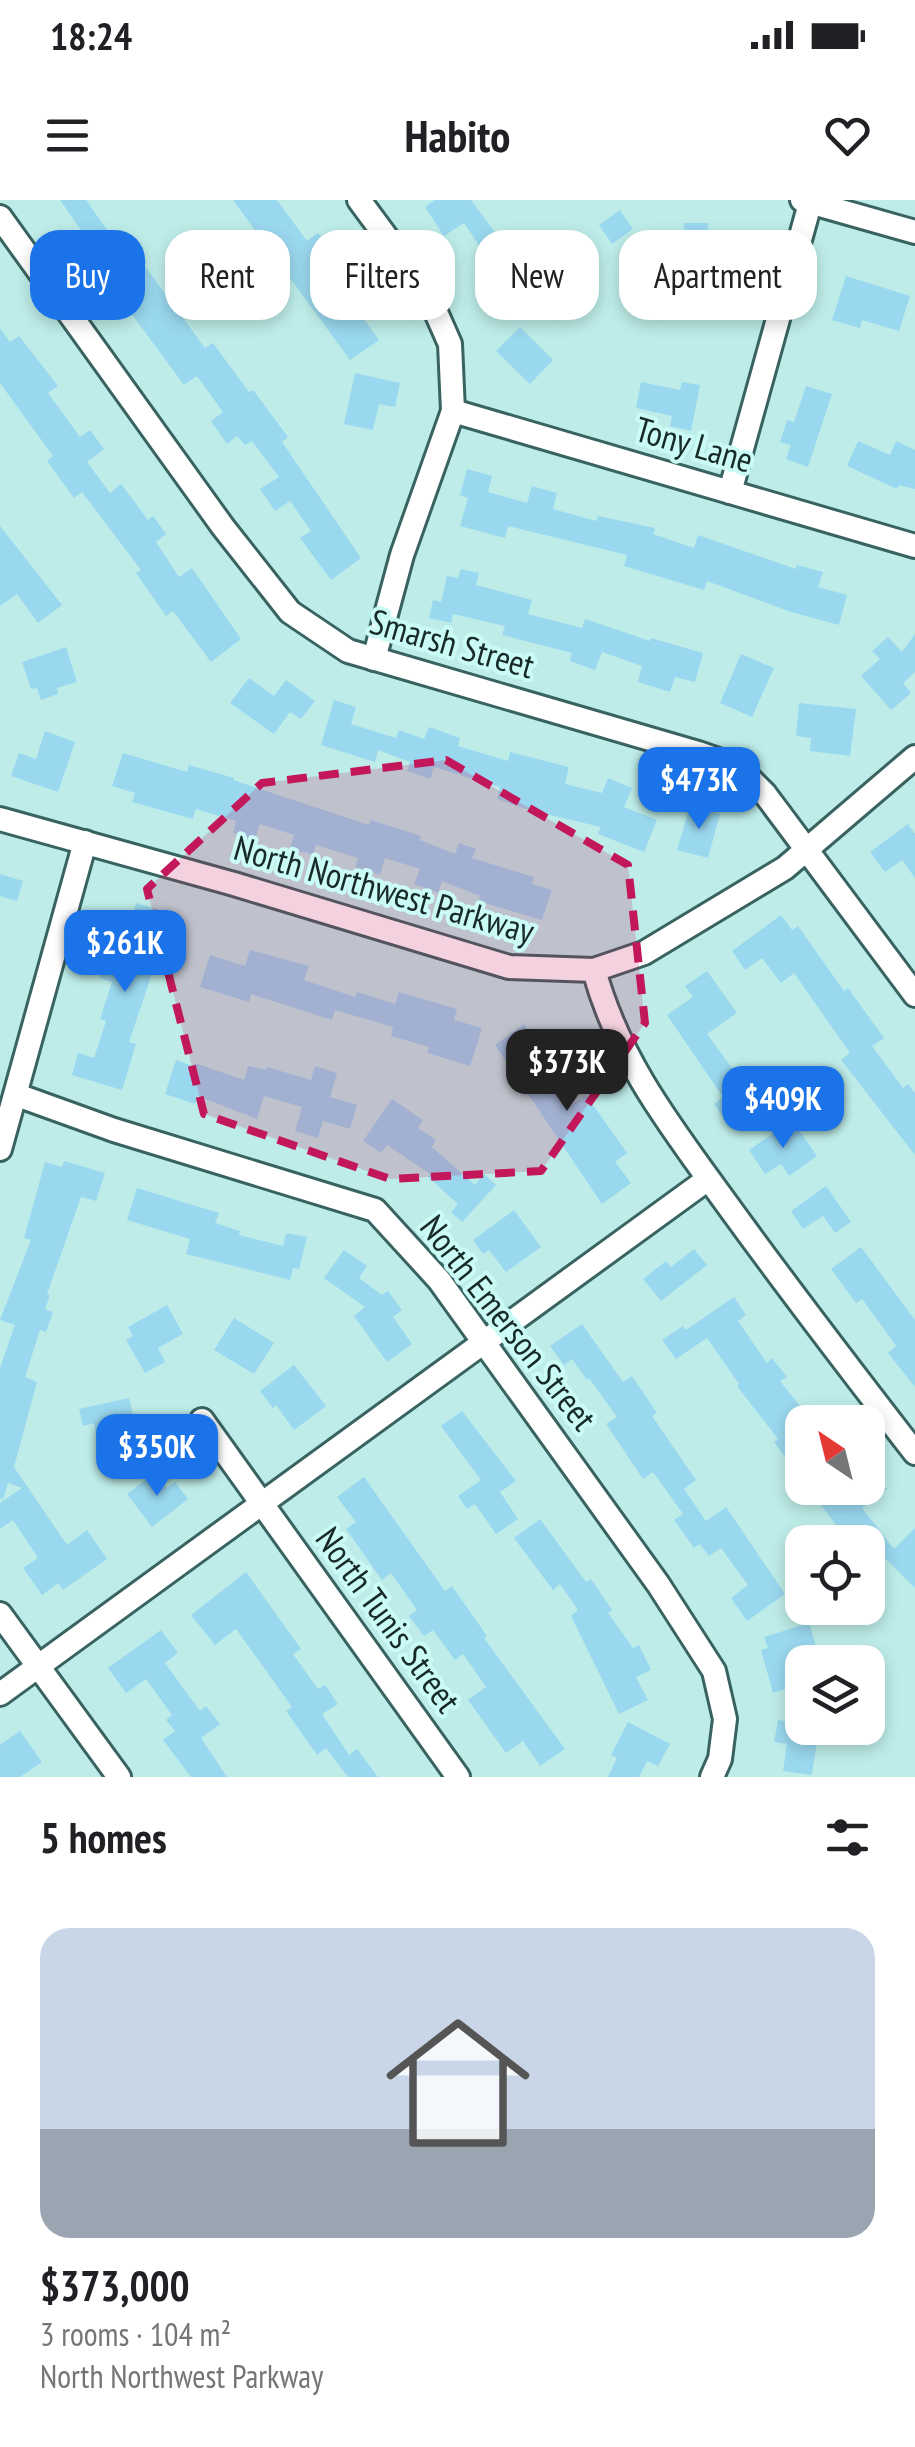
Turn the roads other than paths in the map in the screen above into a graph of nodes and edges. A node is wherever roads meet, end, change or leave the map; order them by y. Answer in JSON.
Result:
{"nodes":[{"id":1,"x":359,"y":200,"type":"edge"},
{"id":2,"x":808,"y":201,"type":"edge"},
{"id":3,"x":0,"y":217,"type":"edge"},
{"id":4,"x":915,"y":232,"type":"edge"},
{"id":5,"x":452,"y":411,"type":"junction"},
{"id":6,"x":730,"y":492,"type":"junction"},
{"id":7,"x":915,"y":546,"type":"edge"},
{"id":8,"x":374,"y":659,"type":"junction"},
{"id":9,"x":915,"y":757,"type":"edge"},
{"id":10,"x":0,"y":819,"type":"edge"},
{"id":11,"x":85,"y":842,"type":"junction"},
{"id":12,"x":807,"y":849,"type":"junction"},
{"id":13,"x":594,"y":970,"type":"junction"},
{"id":14,"x":915,"y":994,"type":"edge"},
{"id":15,"x":17,"y":1095,"type":"junction"},
{"id":16,"x":0,"y":1149,"type":"edge"},
{"id":17,"x":708,"y":1179,"type":"junction"},
{"id":18,"x":484,"y":1342,"type":"junction"},
{"id":19,"x":202,"y":1420,"type":"dead end"},
{"id":20,"x":915,"y":1454,"type":"edge"},
{"id":21,"x":262,"y":1504,"type":"junction"},
{"id":22,"x":0,"y":1614,"type":"edge"},
{"id":23,"x":39,"y":1666,"type":"junction"},
{"id":24,"x":0,"y":1694,"type":"edge"},
{"id":25,"x":120,"y":1777,"type":"edge"},
{"id":26,"x":458,"y":1777,"type":"edge"},
{"id":27,"x":712,"y":1777,"type":"edge"}],
"edges":[{"from":1,"to":5,"type":"street"},
{"from":2,"to":4,"type":"street"},
{"from":2,"to":6,"type":"street"},
{"from":3,"to":8,"type":"street","name":"Smarsh Street"},
{"from":5,"to":6,"type":"street","name":"Tony Lane"},
{"from":5,"to":8,"type":"street"},
{"from":6,"to":7,"type":"street","name":"Tony Lane"},
{"from":8,"to":12,"type":"street","name":"Smarsh Street"},
{"from":9,"to":12,"type":"street","name":"North Northwest Parkway"},
{"from":10,"to":11,"type":"street","name":"North Northwest Parkway"},
{"from":11,"to":13,"type":"street","name":"North Northwest Parkway"},
{"from":11,"to":15,"type":"street"},
{"from":12,"to":13,"type":"street","name":"North Northwest Parkway"},
{"from":12,"to":14,"type":"street","name":"Smarsh Street"},
{"from":13,"to":17,"type":"street"},
{"from":15,"to":16,"type":"street"},
{"from":15,"to":18,"type":"street","name":"North Emerson Street"},
{"from":17,"to":18,"type":"street"},
{"from":17,"to":20,"type":"street"},
{"from":18,"to":21,"type":"street"},
{"from":18,"to":27,"type":"street","name":"North Emerson Street"},
{"from":19,"to":21,"type":"street","name":"North Tunis Street"},
{"from":21,"to":23,"type":"street"},
{"from":21,"to":26,"type":"street","name":"North Tunis Street"},
{"from":22,"to":23,"type":"street"},
{"from":23,"to":24,"type":"street"},
{"from":23,"to":25,"type":"street"}]}
